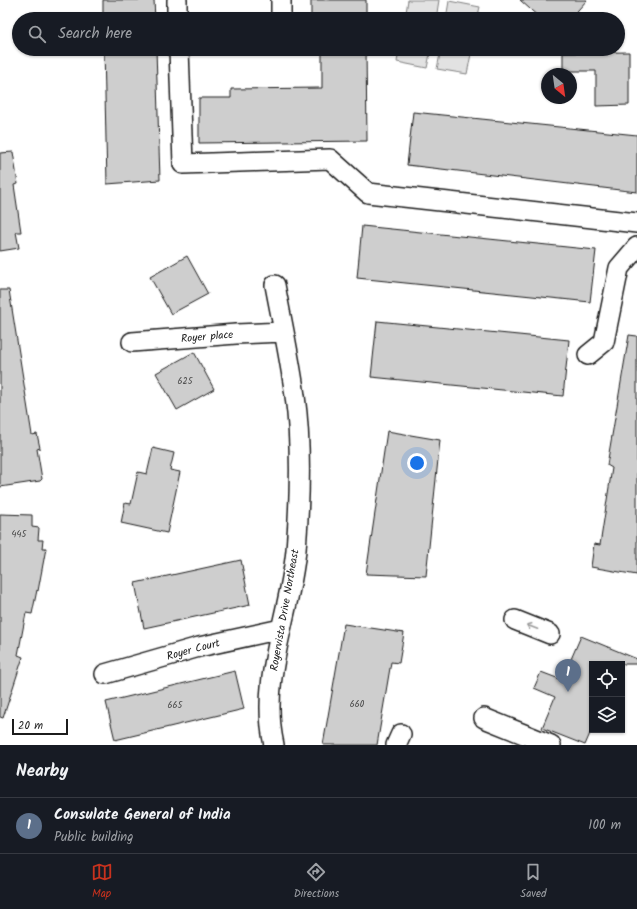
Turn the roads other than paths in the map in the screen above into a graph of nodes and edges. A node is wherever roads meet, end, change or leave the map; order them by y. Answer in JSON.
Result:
{"nodes":[{"id":1,"x":177,"y":0,"type":"edge"},
{"id":2,"x":281,"y":0,"type":"edge"},
{"id":3,"x":178,"y":12,"type":"edge"},
{"id":4,"x":281,"y":12,"type":"edge"},
{"id":5,"x":179,"y":56,"type":"edge"},
{"id":6,"x":637,"y":222,"type":"edge"},
{"id":7,"x":637,"y":247,"type":"edge"},
{"id":8,"x":275,"y":285,"type":"dead end"},
{"id":9,"x":283,"y":332,"type":"junction"},
{"id":10,"x":132,"y":342,"type":"dead end"},
{"id":11,"x":588,"y":355,"type":"dead end"},
{"id":12,"x":515,"y":620,"type":"dead end"},
{"id":13,"x":281,"y":629,"type":"junction"},
{"id":14,"x":550,"y":634,"type":"dead end"},
{"id":15,"x":105,"y":674,"type":"dead end"},
{"id":16,"x":484,"y":718,"type":"dead end"},
{"id":17,"x":274,"y":745,"type":"edge"},
{"id":18,"x":552,"y":745,"type":"edge"}],
"edges":[{"from":1,"to":3,"type":"street"},
{"from":2,"to":4,"type":"street"},
{"from":5,"to":6,"type":"street"},
{"from":7,"to":11,"type":"street"},
{"from":8,"to":9,"type":"street","name":"Royervista Drive Northeast"},
{"from":9,"to":10,"type":"street","name":"Royer place"},
{"from":9,"to":13,"type":"street","name":"Royervista Drive Northeast"},
{"from":14,"to":12,"type":"street","one_way":true},
{"from":13,"to":15,"type":"street","name":"Royer Court"},
{"from":13,"to":17,"type":"street","name":"Royervista Drive Northeast"},
{"from":16,"to":18,"type":"street"}]}
